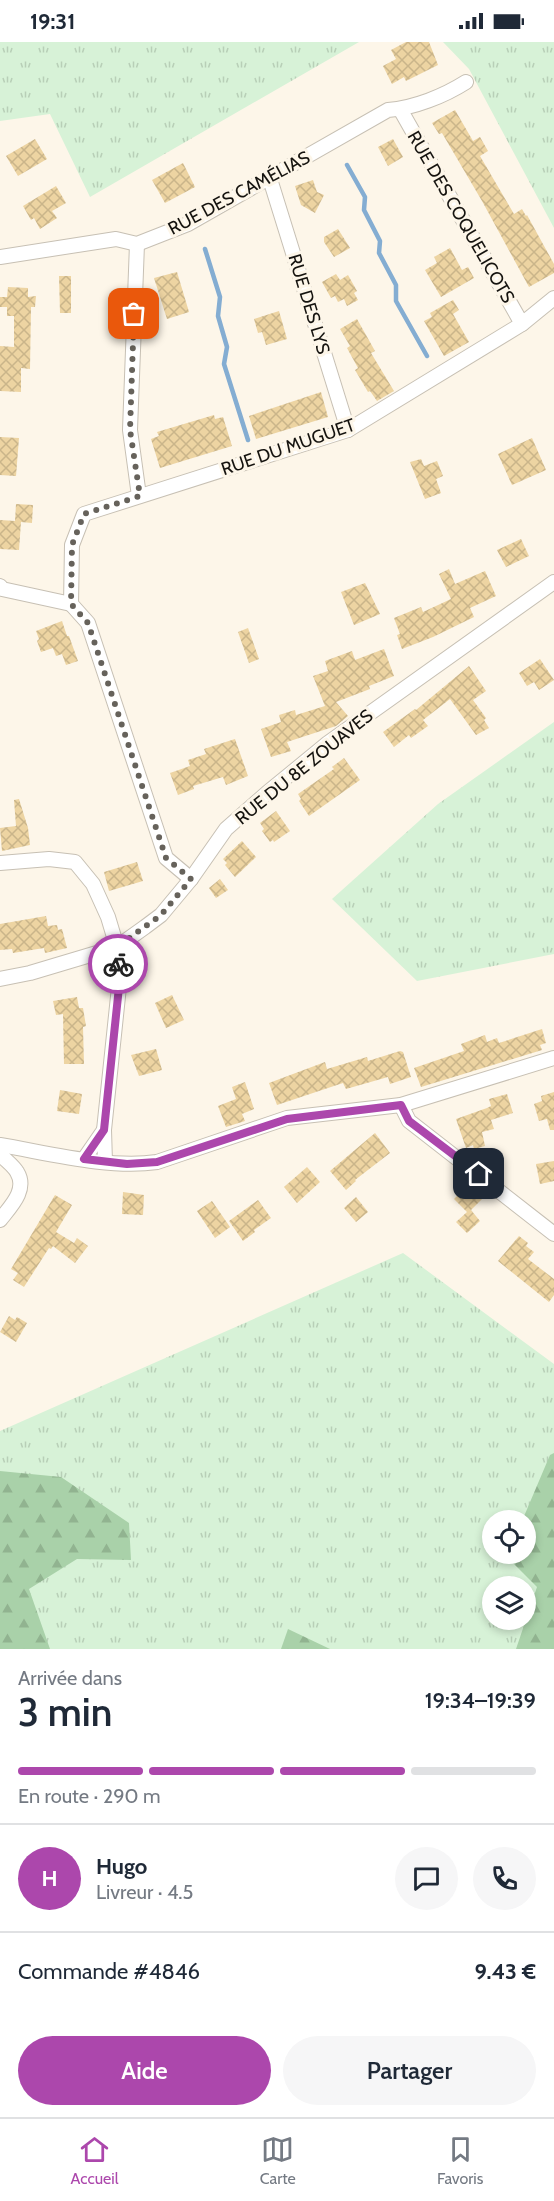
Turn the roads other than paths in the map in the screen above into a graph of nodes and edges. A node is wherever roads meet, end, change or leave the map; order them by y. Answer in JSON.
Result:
{"nodes":[{"id":1,"x":466,"y":82,"type":"dead end"},
{"id":2,"x":400,"y":109,"type":"junction"},
{"id":3,"x":270,"y":179,"type":"junction"},
{"id":4,"x":137,"y":244,"type":"junction"},
{"id":5,"x":0,"y":257,"type":"edge"},
{"id":6,"x":554,"y":298,"type":"edge"},
{"id":7,"x":522,"y":324,"type":"junction"},
{"id":8,"x":348,"y":430,"type":"junction"},
{"id":9,"x":140,"y":496,"type":"junction"},
{"id":10,"x":554,"y":582,"type":"edge"},
{"id":11,"x":0,"y":586,"type":"edge"},
{"id":12,"x":71,"y":604,"type":"junction"},
{"id":13,"x":0,"y":862,"type":"edge"},
{"id":14,"x":191,"y":879,"type":"junction"},
{"id":15,"x":112,"y":948,"type":"junction"},
{"id":16,"x":0,"y":979,"type":"edge"},
{"id":17,"x":554,"y":1058,"type":"edge"},
{"id":18,"x":401,"y":1105,"type":"junction"},
{"id":19,"x":104,"y":1130,"type":"junction"},
{"id":20,"x":0,"y":1145,"type":"edge"},
{"id":21,"x":0,"y":1154,"type":"edge"},
{"id":22,"x":84,"y":1159,"type":"junction"},
{"id":23,"x":105,"y":1161,"type":"junction"},
{"id":24,"x":0,"y":1220,"type":"edge"},
{"id":25,"x":554,"y":1234,"type":"edge"}],
"edges":[{"from":1,"to":2,"type":"street","name":"RUE DES CAMÉLIAS"},
{"from":2,"to":3,"type":"street","name":"RUE DES CAMÉLIAS"},
{"from":2,"to":7,"type":"street","name":"RUE DES COQUELICOTS"},
{"from":3,"to":4,"type":"street","name":"RUE DES CAMÉLIAS"},
{"from":3,"to":8,"type":"street","name":"RUE DES LYS"},
{"from":4,"to":5,"type":"street","name":"RUE DES CAMÉLIAS"},
{"from":4,"to":9,"type":"street"},
{"from":6,"to":7,"type":"street","name":"RUE DU MUGUET"},
{"from":7,"to":8,"type":"street","name":"RUE DU MUGUET"},
{"from":8,"to":9,"type":"street","name":"RUE DU MUGUET"},
{"from":9,"to":12,"type":"street","name":"RUE DU MUGUET"},
{"from":10,"to":14,"type":"street","name":"RUE DU 8E ZOUAVES"},
{"from":11,"to":12,"type":"street"},
{"from":12,"to":14,"type":"street"},
{"from":13,"to":15,"type":"street"},
{"from":14,"to":15,"type":"street","name":"RUE DU 8E ZOUAVES"},
{"from":15,"to":16,"type":"street","name":"RUE DU 8E ZOUAVES"},
{"from":15,"to":19,"type":"street"},
{"from":17,"to":18,"type":"street"},
{"from":18,"to":23,"type":"street"},
{"from":18,"to":25,"type":"street"},
{"from":19,"to":22,"type":"street"},
{"from":19,"to":23,"type":"street"},
{"from":20,"to":22,"type":"street"},
{"from":21,"to":24,"type":"street"},
{"from":22,"to":23,"type":"street"}]}
